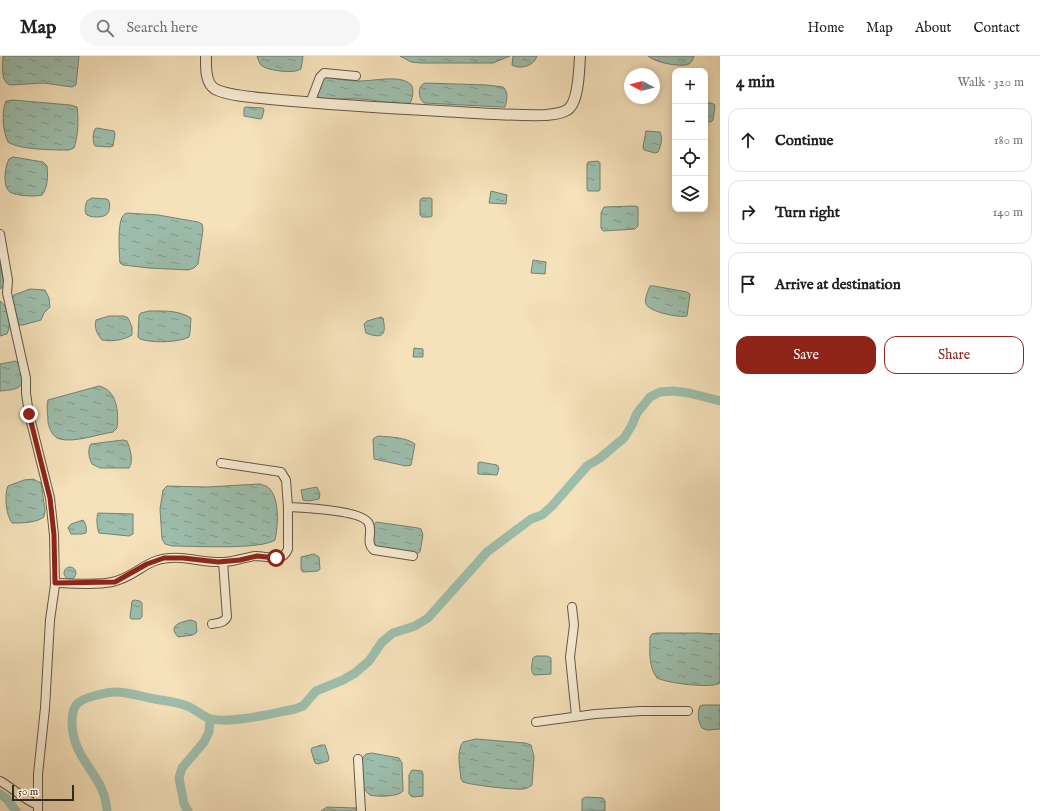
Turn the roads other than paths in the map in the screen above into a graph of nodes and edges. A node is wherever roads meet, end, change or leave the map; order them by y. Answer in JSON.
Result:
{"nodes":[{"id":1,"x":206,"y":56,"type":"edge"},
{"id":2,"x":580,"y":56,"type":"edge"},
{"id":3,"x":356,"y":76,"type":"dead end"},
{"id":4,"x":310,"y":103,"type":"junction"},
{"id":5,"x":0,"y":234,"type":"edge"},
{"id":6,"x":221,"y":463,"type":"dead end"},
{"id":7,"x":288,"y":507,"type":"junction"},
{"id":8,"x":413,"y":556,"type":"dead end"},
{"id":9,"x":223,"y":562,"type":"junction"},
{"id":10,"x":55,"y":583,"type":"junction"},
{"id":11,"x":572,"y":607,"type":"dead end"},
{"id":12,"x":212,"y":624,"type":"dead end"},
{"id":13,"x":688,"y":710,"type":"dead end"},
{"id":14,"x":576,"y":716,"type":"junction"},
{"id":15,"x":536,"y":722,"type":"dead end"},
{"id":16,"x":358,"y":759,"type":"dead end"},
{"id":17,"x":0,"y":780,"type":"edge"},
{"id":18,"x":38,"y":808,"type":"edge"},
{"id":19,"x":362,"y":811,"type":"edge"}],
"edges":[{"from":1,"to":4,"type":"street"},
{"from":2,"to":4,"type":"street"},
{"from":3,"to":4,"type":"street"},
{"from":5,"to":10,"type":"street"},
{"from":6,"to":7,"type":"street"},
{"from":7,"to":8,"type":"street"},
{"from":7,"to":9,"type":"street"},
{"from":9,"to":10,"type":"street"},
{"from":9,"to":12,"type":"street"},
{"from":10,"to":18,"type":"street"},
{"from":11,"to":14,"type":"street"},
{"from":13,"to":14,"type":"street"},
{"from":14,"to":15,"type":"street"},
{"from":16,"to":19,"type":"street"},
{"from":17,"to":18,"type":"street"}]}
